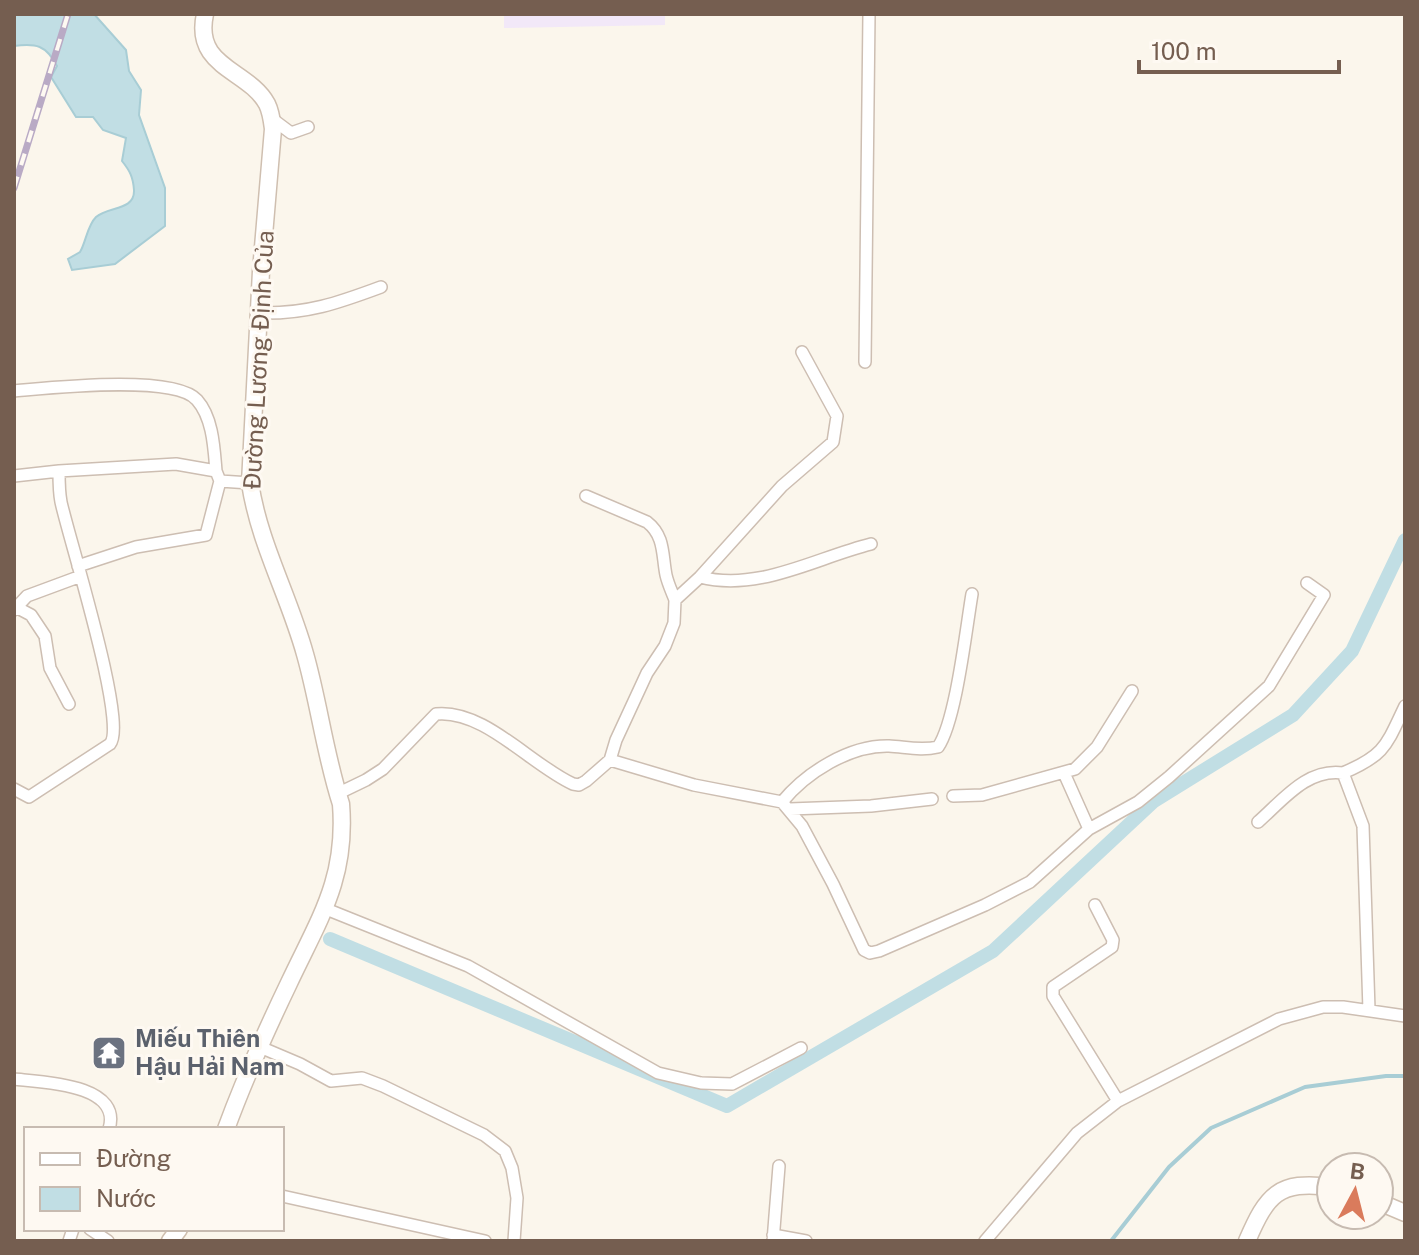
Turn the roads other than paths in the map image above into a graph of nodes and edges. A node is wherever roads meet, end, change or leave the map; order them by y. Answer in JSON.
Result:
{"nodes":[{"id":1,"x":205,"y":14,"type":"edge"},
{"id":2,"x":869,"y":14,"type":"edge"},
{"id":3,"x":271,"y":118,"type":"junction"},
{"id":4,"x":308,"y":127,"type":"dead end"},
{"id":5,"x":381,"y":287,"type":"dead end"},
{"id":6,"x":260,"y":313,"type":"junction"},
{"id":7,"x":802,"y":352,"type":"dead end"},
{"id":8,"x":865,"y":362,"type":"dead end"},
{"id":9,"x":14,"y":391,"type":"edge"},
{"id":10,"x":59,"y":471,"type":"junction"},
{"id":11,"x":14,"y":476,"type":"edge"},
{"id":12,"x":218,"y":476,"type":"junction"},
{"id":13,"x":250,"y":483,"type":"junction"},
{"id":14,"x":586,"y":496,"type":"dead end"},
{"id":15,"x":871,"y":544,"type":"dead end"},
{"id":16,"x":79,"y":571,"type":"junction"},
{"id":17,"x":700,"y":577,"type":"junction"},
{"id":18,"x":1307,"y":583,"type":"dead end"},
{"id":19,"x":972,"y":594,"type":"dead end"},
{"id":20,"x":675,"y":600,"type":"junction"},
{"id":21,"x":15,"y":608,"type":"edge"},
{"id":22,"x":1132,"y":691,"type":"dead end"},
{"id":23,"x":69,"y":704,"type":"dead end"},
{"id":24,"x":1405,"y":706,"type":"edge"},
{"id":25,"x":610,"y":760,"type":"junction"},
{"id":26,"x":1064,"y":773,"type":"junction"},
{"id":27,"x":1343,"y":773,"type":"junction"},
{"id":28,"x":14,"y":789,"type":"edge"},
{"id":29,"x":337,"y":794,"type":"junction"},
{"id":30,"x":953,"y":796,"type":"dead end"},
{"id":31,"x":932,"y":799,"type":"dead end"},
{"id":32,"x":786,"y":805,"type":"junction"},
{"id":33,"x":1258,"y":822,"type":"dead end"},
{"id":34,"x":1089,"y":829,"type":"junction"},
{"id":35,"x":1095,"y":905,"type":"dead end"},
{"id":36,"x":326,"y":909,"type":"junction"},
{"id":37,"x":1369,"y":1010,"type":"junction"},
{"id":38,"x":1405,"y":1016,"type":"edge"},
{"id":39,"x":260,"y":1047,"type":"junction"},
{"id":40,"x":801,"y":1048,"type":"dead end"},
{"id":41,"x":14,"y":1079,"type":"edge"},
{"id":42,"x":1118,"y":1101,"type":"junction"},
{"id":43,"x":110,"y":1127,"type":"edge"},
{"id":44,"x":227,"y":1127,"type":"edge"},
{"id":45,"x":779,"y":1166,"type":"dead end"},
{"id":46,"x":1315,"y":1186,"type":"edge"},
{"id":47,"x":284,"y":1196,"type":"edge"},
{"id":48,"x":773,"y":1238,"type":"edge"},
{"id":49,"x":485,"y":1241,"type":"edge"},
{"id":50,"x":514,"y":1241,"type":"edge"},
{"id":51,"x":806,"y":1241,"type":"edge"},
{"id":52,"x":985,"y":1241,"type":"edge"},
{"id":53,"x":1247,"y":1241,"type":"edge"}],
"edges":[{"from":1,"to":3,"type":"street"},
{"from":2,"to":8,"type":"street"},
{"from":3,"to":4,"type":"street"},
{"from":3,"to":6,"type":"street","name":"Đường Lương Định Của"},
{"from":5,"to":6,"type":"street"},
{"from":6,"to":13,"type":"street","name":"Đường Lương Định Của"},
{"from":7,"to":17,"type":"street"},
{"from":9,"to":12,"type":"street"},
{"from":10,"to":11,"type":"street"},
{"from":10,"to":12,"type":"street"},
{"from":10,"to":16,"type":"street"},
{"from":12,"to":13,"type":"street"},
{"from":12,"to":16,"type":"street"},
{"from":13,"to":29,"type":"street","name":"Đường Lương Định Của"},
{"from":14,"to":20,"type":"street"},
{"from":15,"to":17,"type":"street"},
{"from":16,"to":21,"type":"street"},
{"from":16,"to":28,"type":"street"},
{"from":17,"to":20,"type":"street"},
{"from":18,"to":34,"type":"street"},
{"from":19,"to":32,"type":"street"},
{"from":20,"to":25,"type":"street"},
{"from":21,"to":23,"type":"street"},
{"from":22,"to":26,"type":"street"},
{"from":24,"to":27,"type":"street"},
{"from":25,"to":29,"type":"street"},
{"from":25,"to":32,"type":"street"},
{"from":26,"to":30,"type":"street"},
{"from":26,"to":34,"type":"street"},
{"from":27,"to":33,"type":"street"},
{"from":27,"to":37,"type":"street"},
{"from":29,"to":36,"type":"street","name":"Đường Lương Định Của"},
{"from":31,"to":32,"type":"street"},
{"from":32,"to":34,"type":"street"},
{"from":35,"to":42,"type":"street"},
{"from":36,"to":39,"type":"street","name":"Đường Lương Định Của"},
{"from":36,"to":40,"type":"street"},
{"from":37,"to":38,"type":"street"},
{"from":37,"to":42,"type":"street"},
{"from":39,"to":44,"type":"street","name":"Đường Lương Định Của"},
{"from":39,"to":50,"type":"street"},
{"from":41,"to":43,"type":"street"},
{"from":42,"to":52,"type":"street"},
{"from":45,"to":48,"type":"street"},
{"from":46,"to":53,"type":"street"},
{"from":47,"to":49,"type":"street"},
{"from":48,"to":51,"type":"street"}]}
